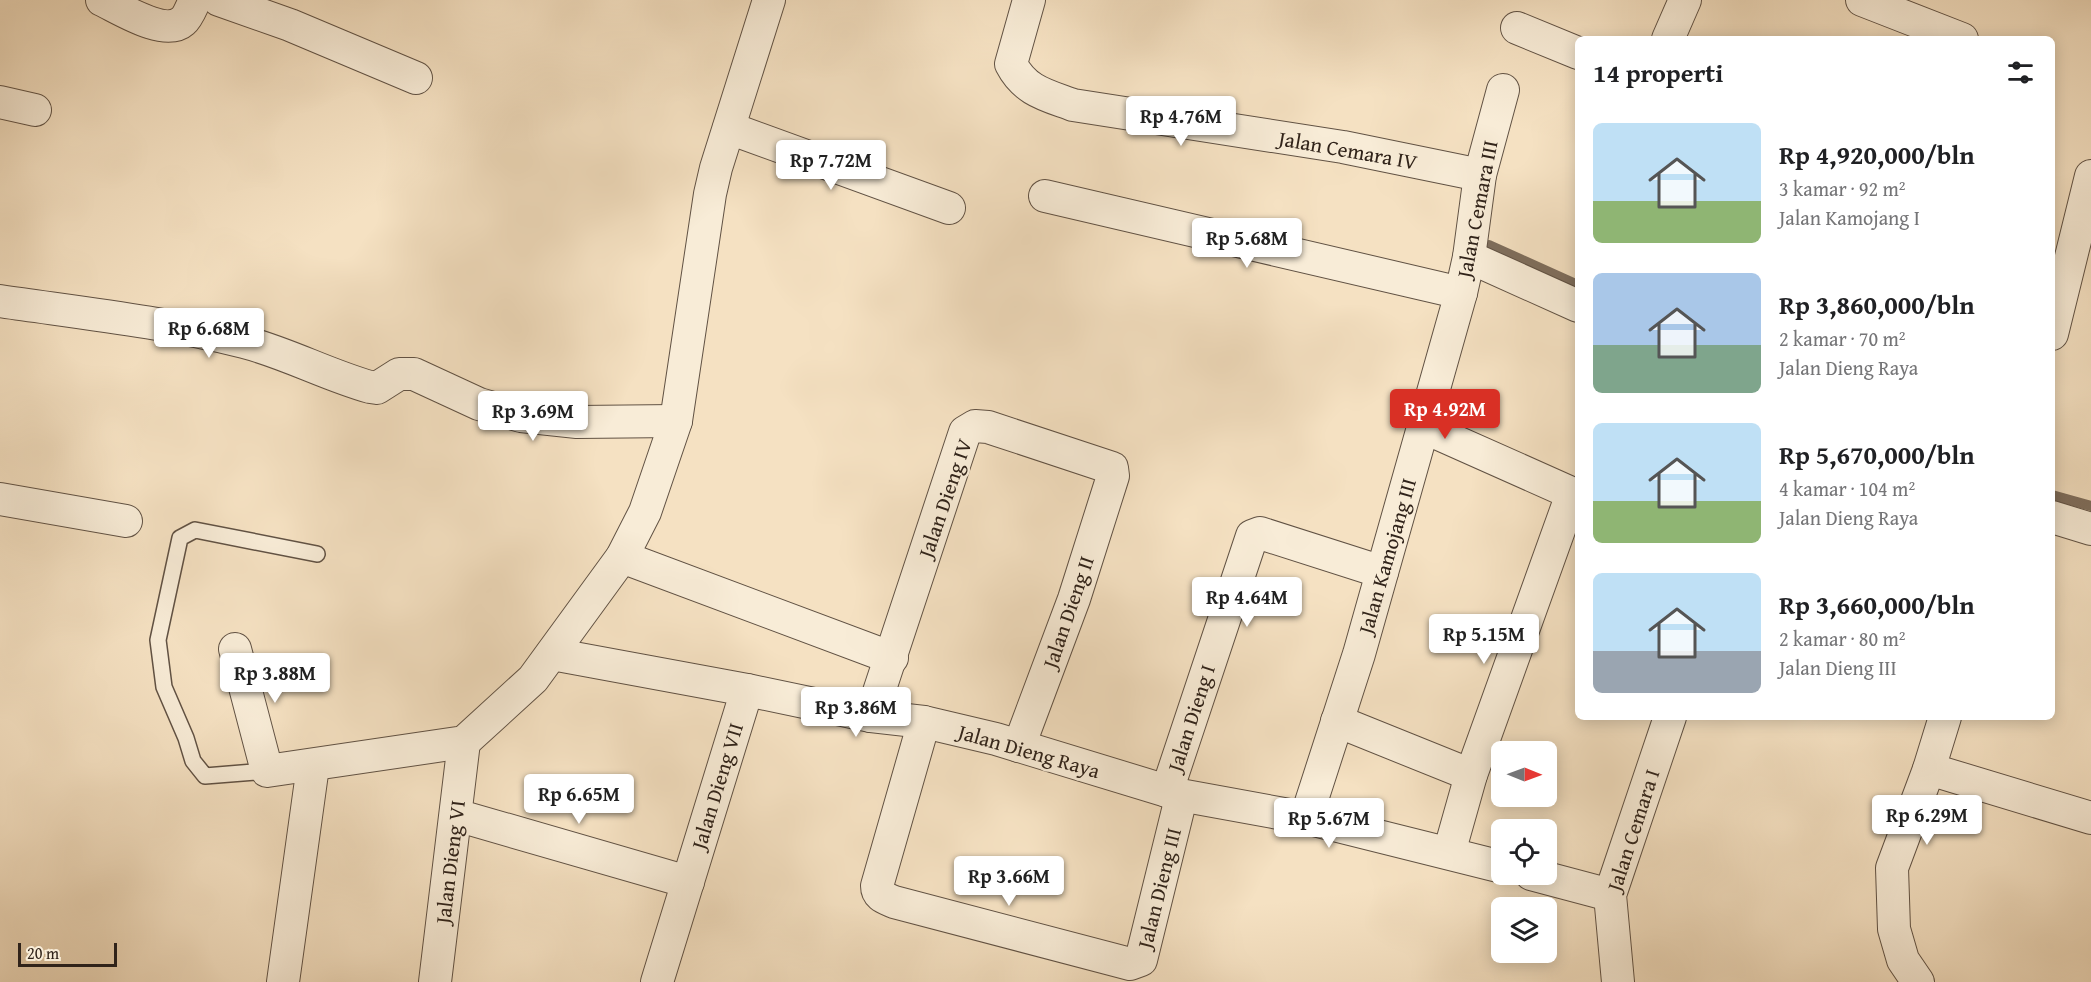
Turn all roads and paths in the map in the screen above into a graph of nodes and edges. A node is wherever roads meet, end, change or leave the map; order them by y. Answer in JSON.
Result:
{"nodes":[{"id":1,"x":102,"y":0,"type":"edge"},
{"id":2,"x":195,"y":0,"type":"edge"},
{"id":3,"x":219,"y":0,"type":"edge"},
{"id":4,"x":770,"y":0,"type":"edge"},
{"id":5,"x":1029,"y":0,"type":"edge"},
{"id":6,"x":1685,"y":0,"type":"edge"},
{"id":7,"x":1862,"y":0,"type":"edge"},
{"id":8,"x":1517,"y":28,"type":"dead end"},
{"id":9,"x":1669,"y":36,"type":"edge"},
{"id":10,"x":1954,"y":36,"type":"edge"},
{"id":11,"x":1575,"y":52,"type":"edge"},
{"id":12,"x":416,"y":78,"type":"dead end"},
{"id":13,"x":1503,"y":90,"type":"dead end"},
{"id":14,"x":0,"y":102,"type":"edge"},
{"id":15,"x":35,"y":110,"type":"dead end"},
{"id":16,"x":729,"y":128,"type":"junction"},
{"id":17,"x":1480,"y":175,"type":"junction"},
{"id":18,"x":2091,"y":176,"type":"edge"},
{"id":19,"x":1045,"y":196,"type":"dead end"},
{"id":20,"x":949,"y":208,"type":"dead end"},
{"id":21,"x":1469,"y":257,"type":"junction"},
{"id":22,"x":1461,"y":293,"type":"junction"},
{"id":23,"x":0,"y":301,"type":"edge"},
{"id":24,"x":1575,"y":305,"type":"edge"},
{"id":25,"x":2055,"y":322,"type":"edge"},
{"id":26,"x":676,"y":421,"type":"junction"},
{"id":27,"x":1424,"y":426,"type":"junction"},
{"id":28,"x":1113,"y":476,"type":"joint"},
{"id":29,"x":1575,"y":495,"type":"edge"},
{"id":30,"x":0,"y":499,"type":"edge"},
{"id":31,"x":2055,"y":518,"type":"edge"},
{"id":32,"x":126,"y":521,"type":"dead end"},
{"id":33,"x":2091,"y":529,"type":"edge"},
{"id":34,"x":317,"y":554,"type":"dead end"},
{"id":35,"x":622,"y":557,"type":"junction"},
{"id":36,"x":1382,"y":572,"type":"junction"},
{"id":37,"x":236,"y":649,"type":"dead end"},
{"id":38,"x":552,"y":654,"type":"junction"},
{"id":39,"x":892,"y":658,"type":"junction"},
{"id":40,"x":747,"y":690,"type":"junction"},
{"id":41,"x":871,"y":716,"type":"junction"},
{"id":42,"x":1669,"y":720,"type":"edge"},
{"id":43,"x":1945,"y":720,"type":"edge"},
{"id":44,"x":1337,"y":721,"type":"junction"},
{"id":45,"x":924,"y":722,"type":"junction"},
{"id":46,"x":464,"y":742,"type":"junction"},
{"id":47,"x":1019,"y":746,"type":"junction"},
{"id":48,"x":313,"y":765,"type":"junction"},
{"id":49,"x":1929,"y":770,"type":"junction"},
{"id":50,"x":267,"y":771,"type":"junction"},
{"id":51,"x":1471,"y":775,"type":"junction"},
{"id":52,"x":1173,"y":793,"type":"junction"},
{"id":53,"x":456,"y":815,"type":"junction"},
{"id":54,"x":1306,"y":818,"type":"junction"},
{"id":55,"x":2091,"y":818,"type":"edge"},
{"id":56,"x":1449,"y":853,"type":"junction"},
{"id":57,"x":1491,"y":864,"type":"edge"},
{"id":58,"x":1557,"y":881,"type":"edge"},
{"id":59,"x":688,"y":882,"type":"junction"},
{"id":60,"x":1610,"y":895,"type":"junction"},
{"id":61,"x":283,"y":982,"type":"edge"},
{"id":62,"x":435,"y":982,"type":"edge"},
{"id":63,"x":657,"y":982,"type":"edge"},
{"id":64,"x":1618,"y":982,"type":"edge"},
{"id":65,"x":1918,"y":982,"type":"edge"}],
"edges":[{"from":1,"to":2,"type":"street"},
{"from":3,"to":12,"type":"street"},
{"from":4,"to":16,"type":"street"},
{"from":5,"to":17,"type":"street","name":"Jalan Cemara IV"},
{"from":6,"to":9,"type":"street"},
{"from":7,"to":10,"type":"street"},
{"from":8,"to":11,"type":"street"},
{"from":13,"to":17,"type":"street","name":"Jalan Cemara III"},
{"from":14,"to":15,"type":"street"},
{"from":16,"to":20,"type":"street"},
{"from":16,"to":26,"type":"street"},
{"from":17,"to":21,"type":"street","name":"Jalan Cemara III"},
{"from":18,"to":25,"type":"street"},
{"from":19,"to":22,"type":"street"},
{"from":21,"to":22,"type":"street","name":"Jalan Cemara III"},
{"from":21,"to":24,"type":"street"},
{"from":22,"to":27,"type":"street","name":"Jalan Kamojang III"},
{"from":23,"to":26,"type":"street"},
{"from":26,"to":35,"type":"street"},
{"from":27,"to":29,"type":"street"},
{"from":27,"to":36,"type":"street","name":"Jalan Kamojang III"},
{"from":28,"to":39,"type":"street","name":"Jalan Dieng IV"},
{"from":28,"to":47,"type":"street","name":"Jalan Dieng II"},
{"from":29,"to":51,"type":"street"},
{"from":30,"to":32,"type":"street"},
{"from":31,"to":33,"type":"street"},
{"from":34,"to":50,"type":"lane"},
{"from":35,"to":38,"type":"street"},
{"from":35,"to":39,"type":"street"},
{"from":36,"to":44,"type":"street","name":"Jalan Kamojang III"},
{"from":36,"to":52,"type":"street","name":"Jalan Dieng I"},
{"from":37,"to":50,"type":"street"},
{"from":38,"to":40,"type":"street","name":"Jalan Dieng Raya"},
{"from":38,"to":46,"type":"street"},
{"from":39,"to":41,"type":"street","name":"Jalan Dieng IV"},
{"from":40,"to":41,"type":"street","name":"Jalan Dieng Raya"},
{"from":40,"to":59,"type":"street","name":"Jalan Dieng VII"},
{"from":41,"to":45,"type":"street","name":"Jalan Dieng Raya"},
{"from":42,"to":60,"type":"street","name":"Jalan Cemara I"},
{"from":43,"to":49,"type":"street"},
{"from":44,"to":51,"type":"street"},
{"from":44,"to":54,"type":"street","name":"Jalan Kamojang III"},
{"from":45,"to":47,"type":"street","name":"Jalan Dieng Raya"},
{"from":45,"to":52,"type":"street","name":"Jalan Dieng III"},
{"from":46,"to":48,"type":"street"},
{"from":46,"to":53,"type":"street","name":"Jalan Dieng VI"},
{"from":47,"to":52,"type":"street","name":"Jalan Dieng Raya"},
{"from":48,"to":50,"type":"street"},
{"from":48,"to":61,"type":"street"},
{"from":49,"to":55,"type":"street"},
{"from":49,"to":65,"type":"street"},
{"from":51,"to":56,"type":"street"},
{"from":52,"to":54,"type":"street","name":"Jalan Dieng Raya"},
{"from":53,"to":59,"type":"street"},
{"from":53,"to":62,"type":"street","name":"Jalan Dieng VI"},
{"from":54,"to":56,"type":"street","name":"Jalan Dieng Raya"},
{"from":56,"to":57,"type":"street","name":"Jalan Dieng Raya"},
{"from":58,"to":60,"type":"street"},
{"from":59,"to":63,"type":"street","name":"Jalan Dieng VII"},
{"from":60,"to":64,"type":"street","name":"Jalan Cemara I"}]}
